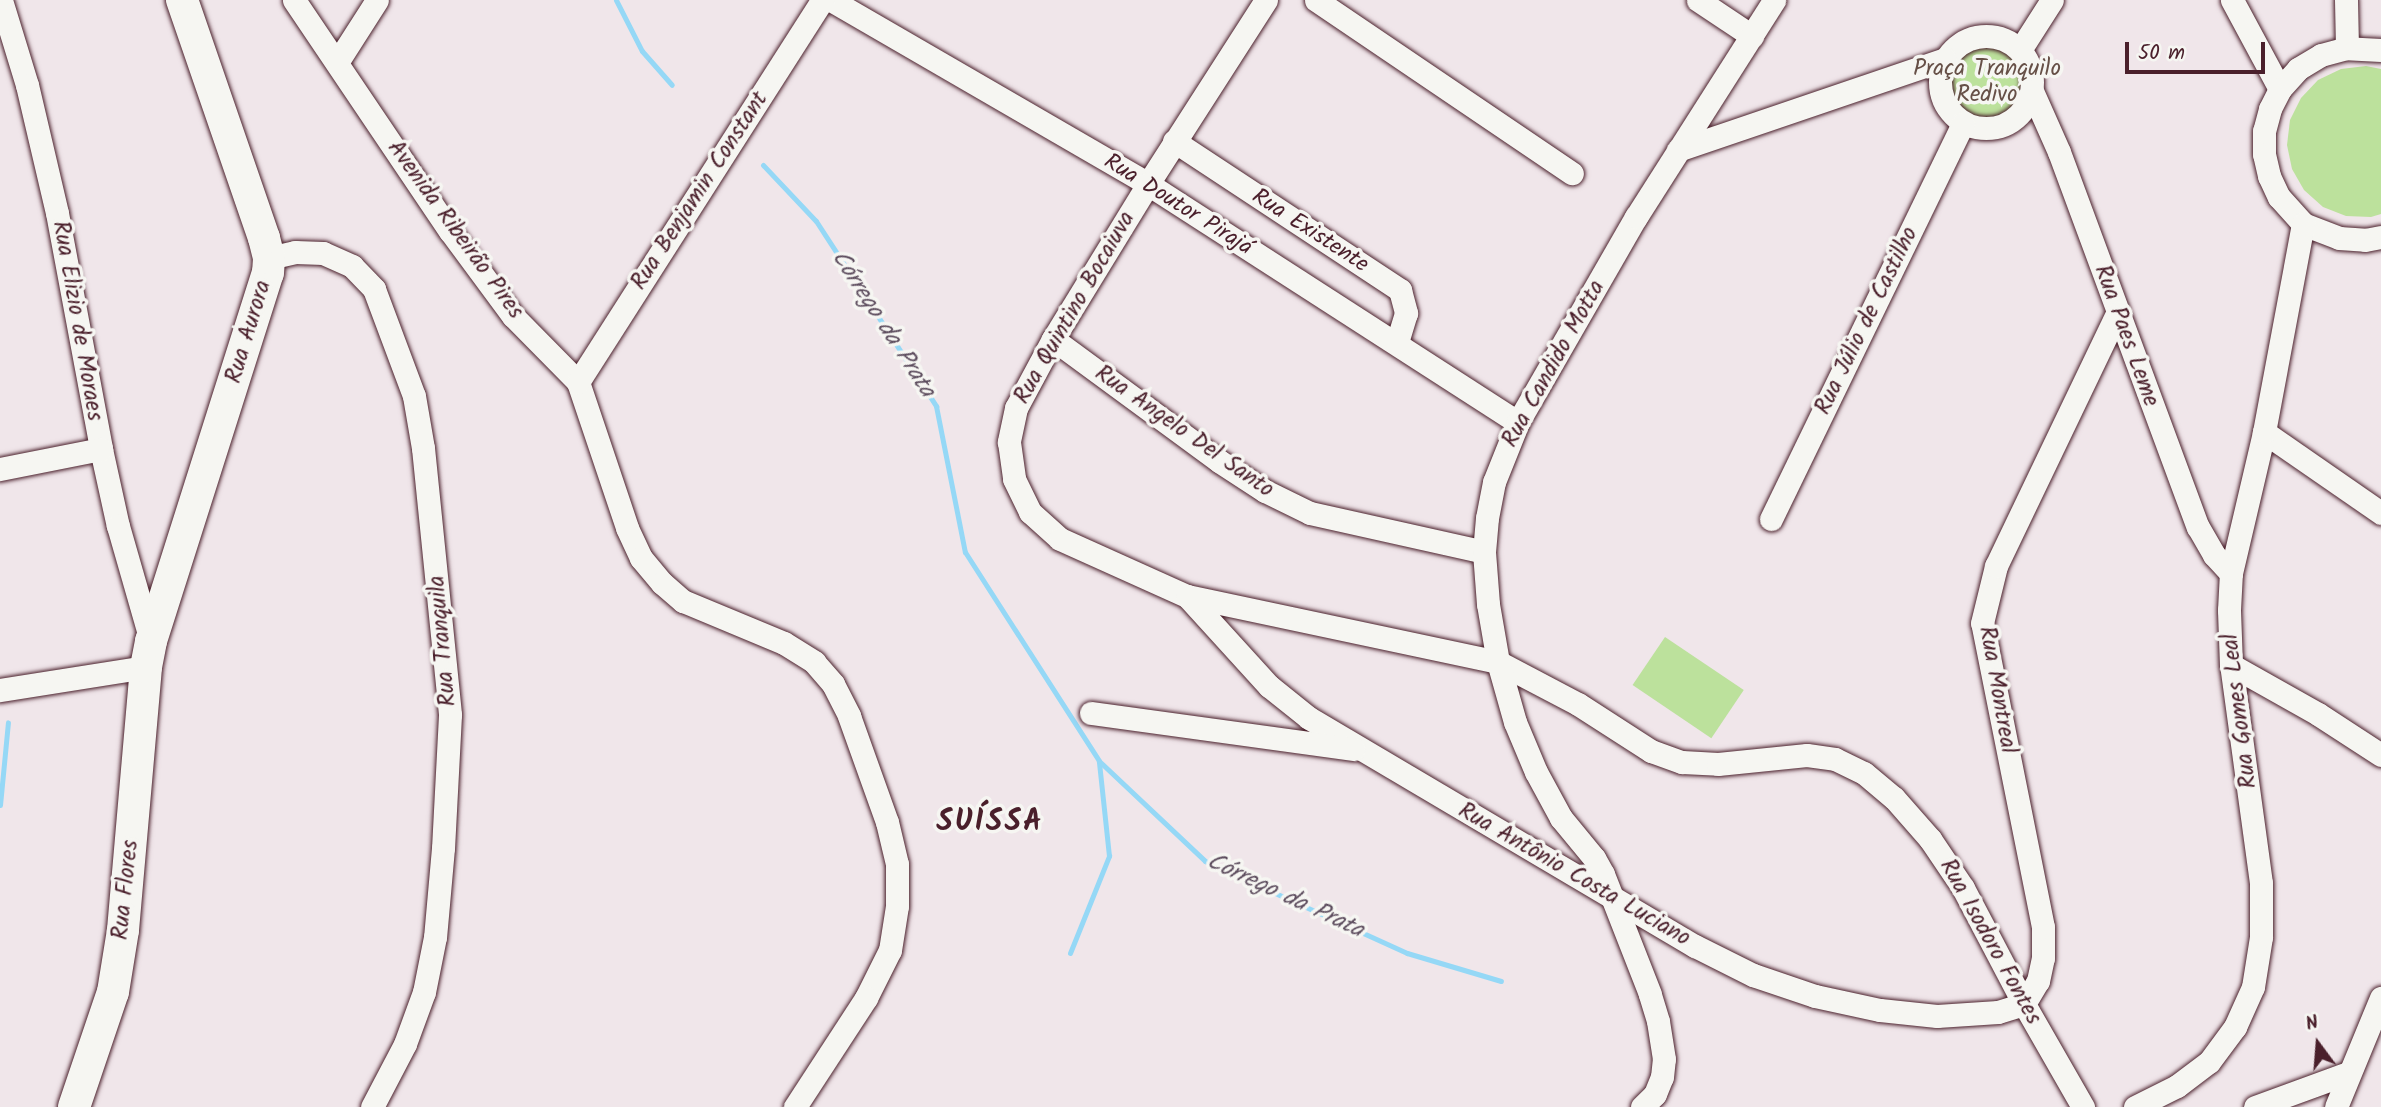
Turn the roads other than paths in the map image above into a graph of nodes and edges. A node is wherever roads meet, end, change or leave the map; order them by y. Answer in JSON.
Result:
{"nodes":[{"id":1,"x":1,"y":0,"type":"edge"},
{"id":2,"x":182,"y":0,"type":"edge"},
{"id":3,"x":294,"y":0,"type":"edge"},
{"id":4,"x":377,"y":0,"type":"edge"},
{"id":5,"x":822,"y":0,"type":"edge"},
{"id":6,"x":831,"y":0,"type":"edge"},
{"id":7,"x":1266,"y":0,"type":"edge"},
{"id":8,"x":1316,"y":0,"type":"edge"},
{"id":9,"x":1698,"y":0,"type":"edge"},
{"id":10,"x":1774,"y":0,"type":"edge"},
{"id":11,"x":2052,"y":0,"type":"edge"},
{"id":12,"x":2232,"y":0,"type":"edge"},
{"id":13,"x":2346,"y":0,"type":"edge"},
{"id":14,"x":1752,"y":36,"type":"junction"},
{"id":15,"x":2347,"y":48,"type":"junction"},
{"id":16,"x":2020,"y":50,"type":"junction"},
{"id":17,"x":2381,"y":50,"type":"edge"},
{"id":18,"x":1945,"y":59,"type":"junction"},
{"id":19,"x":338,"y":61,"type":"junction"},
{"id":20,"x":2280,"y":89,"type":"junction"},
{"id":21,"x":2032,"y":91,"type":"junction"},
{"id":22,"x":1963,"y":123,"type":"junction"},
{"id":23,"x":1174,"y":141,"type":"junction"},
{"id":24,"x":1678,"y":150,"type":"junction"},
{"id":25,"x":1572,"y":173,"type":"dead end"},
{"id":26,"x":1148,"y":184,"type":"junction"},
{"id":27,"x":2302,"y":224,"type":"junction"},
{"id":28,"x":2381,"y":237,"type":"edge"},
{"id":29,"x":269,"y":258,"type":"junction"},
{"id":30,"x":2117,"y":313,"type":"junction"},
{"id":31,"x":1053,"y":339,"type":"junction"},
{"id":32,"x":1397,"y":343,"type":"junction"},
{"id":33,"x":578,"y":382,"type":"junction"},
{"id":34,"x":1518,"y":422,"type":"junction"},
{"id":35,"x":2264,"y":432,"type":"junction"},
{"id":36,"x":101,"y":449,"type":"junction"},
{"id":37,"x":0,"y":468,"type":"edge"},
{"id":38,"x":2381,"y":513,"type":"edge"},
{"id":39,"x":1770,"y":519,"type":"dead end"},
{"id":40,"x":1484,"y":552,"type":"junction"},
{"id":41,"x":2231,"y":573,"type":"junction"},
{"id":42,"x":1187,"y":596,"type":"junction"},
{"id":43,"x":149,"y":654,"type":"junction"},
{"id":44,"x":1497,"y":662,"type":"junction"},
{"id":45,"x":2231,"y":665,"type":"junction"},
{"id":46,"x":0,"y":690,"type":"edge"},
{"id":47,"x":1091,"y":713,"type":"dead end"},
{"id":48,"x":1361,"y":750,"type":"junction"},
{"id":49,"x":2381,"y":755,"type":"edge"},
{"id":50,"x":1612,"y":896,"type":"junction"},
{"id":51,"x":2381,"y":998,"type":"edge"},
{"id":52,"x":2024,"y":1004,"type":"junction"},
{"id":53,"x":2348,"y":1073,"type":"junction"},
{"id":54,"x":75,"y":1107,"type":"edge"},
{"id":55,"x":372,"y":1107,"type":"edge"},
{"id":56,"x":795,"y":1107,"type":"edge"},
{"id":57,"x":1642,"y":1107,"type":"edge"},
{"id":58,"x":2083,"y":1107,"type":"edge"},
{"id":59,"x":2135,"y":1107,"type":"edge"},
{"id":60,"x":2255,"y":1107,"type":"edge"},
{"id":61,"x":2336,"y":1107,"type":"edge"}],
"edges":[{"from":1,"to":36,"type":"street","name":"Rua Elizio de Moraes"},
{"from":2,"to":29,"type":"street","name":"Rua Aurora"},
{"from":3,"to":19,"type":"street","name":"Avenida Ribeirão Pires"},
{"from":4,"to":19,"type":"street"},
{"from":5,"to":33,"type":"street","name":"Rua Benjamin Constant"},
{"from":6,"to":26,"type":"street","name":"Rua Doutor Pirajá"},
{"from":7,"to":23,"type":"street","name":"Rua Quintino Bocaiuva"},
{"from":8,"to":25,"type":"street"},
{"from":9,"to":14,"type":"street"},
{"from":10,"to":14,"type":"street","name":"Rua Candido Motta"},
{"from":11,"to":16,"type":"street"},
{"from":12,"to":20,"type":"street"},
{"from":13,"to":15,"type":"street"},
{"from":14,"to":24,"type":"street","name":"Rua Candido Motta"},
{"from":15,"to":17,"type":"street"},
{"from":15,"to":20,"type":"street"},
{"from":16,"to":18,"type":"street"},
{"from":16,"to":21,"type":"street"},
{"from":18,"to":22,"type":"street"},
{"from":18,"to":24,"type":"street"},
{"from":19,"to":33,"type":"street","name":"Avenida Ribeirão Pires"},
{"from":20,"to":27,"type":"street"},
{"from":21,"to":22,"type":"street"},
{"from":21,"to":30,"type":"street","name":"Rua Paes Leme"},
{"from":22,"to":39,"type":"street","name":"Rua Júlio de Castilho"},
{"from":23,"to":26,"type":"street","name":"Rua Quintino Bocaiuva"},
{"from":23,"to":32,"type":"street","name":"Rua Existente"},
{"from":24,"to":34,"type":"street","name":"Rua Candido Motta"},
{"from":26,"to":31,"type":"street","name":"Rua Quintino Bocaiuva"},
{"from":26,"to":32,"type":"street","name":"Rua Doutor Pirajá"},
{"from":27,"to":28,"type":"street"},
{"from":27,"to":35,"type":"street","name":"Rua Gomes Leal"},
{"from":29,"to":43,"type":"street","name":"Rua Aurora"},
{"from":29,"to":55,"type":"street","name":"Rua Tranquila"},
{"from":30,"to":41,"type":"street","name":"Rua Paes Leme"},
{"from":30,"to":52,"type":"street","name":"Rua Montreal"},
{"from":31,"to":40,"type":"street","name":"Rua Angelo Del Santo"},
{"from":31,"to":42,"type":"street","name":"Rua Quintino Bocaiuva"},
{"from":32,"to":34,"type":"street","name":"Rua Doutor Pirajá"},
{"from":33,"to":56,"type":"street","name":"Avenida Ribeirão Pires"},
{"from":34,"to":40,"type":"street","name":"Rua Candido Motta"},
{"from":35,"to":38,"type":"street"},
{"from":35,"to":41,"type":"street","name":"Rua Gomes Leal"},
{"from":36,"to":37,"type":"street"},
{"from":36,"to":43,"type":"street","name":"Rua Elizio de Moraes"},
{"from":40,"to":44,"type":"street","name":"Rua Candido Motta"},
{"from":41,"to":45,"type":"street","name":"Rua Gomes Leal"},
{"from":42,"to":44,"type":"street","name":"Rua Isodoro Fontes"},
{"from":42,"to":48,"type":"street","name":"Rua Antônio Costa Luciano"},
{"from":43,"to":46,"type":"street"},
{"from":43,"to":54,"type":"street","name":"Rua Flores"},
{"from":44,"to":50,"type":"street","name":"Rua Candido Motta"},
{"from":44,"to":52,"type":"street","name":"Rua Isodoro Fontes"},
{"from":45,"to":49,"type":"street"},
{"from":45,"to":59,"type":"street","name":"Rua Gomes Leal"},
{"from":47,"to":48,"type":"street"},
{"from":48,"to":50,"type":"street","name":"Rua Antônio Costa Luciano"},
{"from":50,"to":52,"type":"street","name":"Rua Antônio Costa Luciano"},
{"from":50,"to":57,"type":"street","name":"Rua Candido Motta"},
{"from":51,"to":53,"type":"street"},
{"from":52,"to":58,"type":"street","name":"Rua Isodoro Fontes"},
{"from":53,"to":60,"type":"street"},
{"from":53,"to":61,"type":"street"}]}
